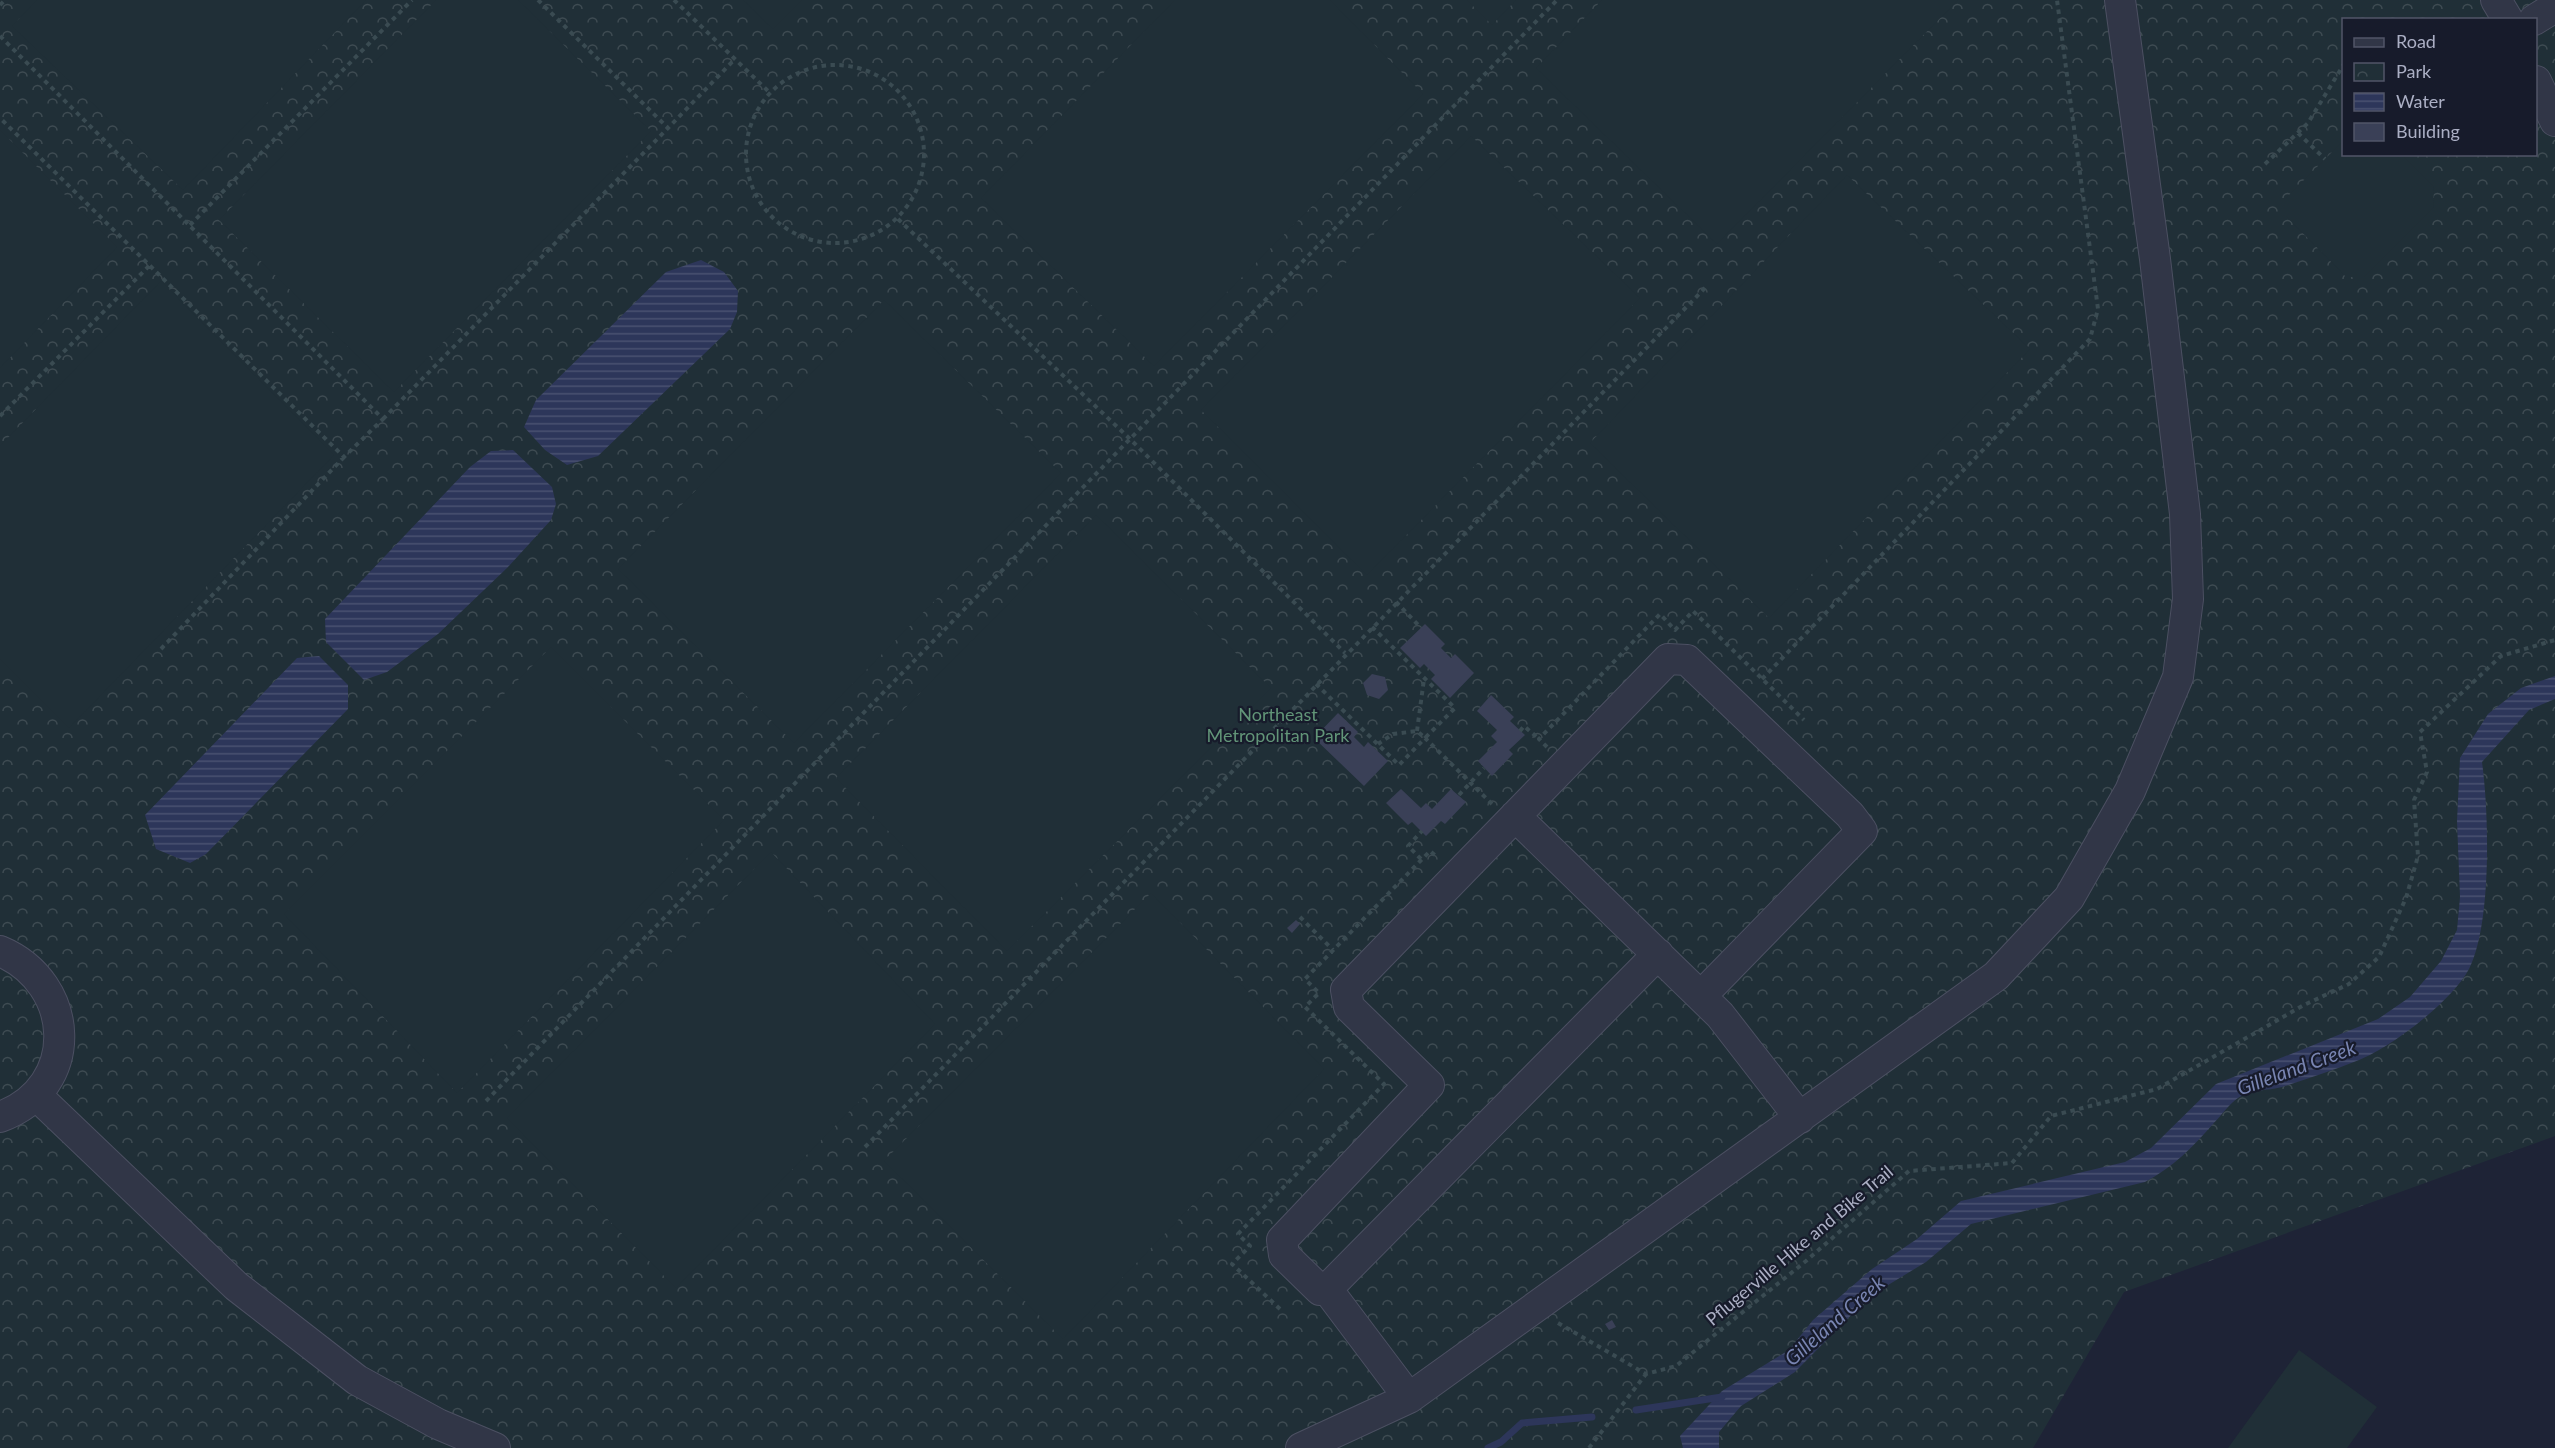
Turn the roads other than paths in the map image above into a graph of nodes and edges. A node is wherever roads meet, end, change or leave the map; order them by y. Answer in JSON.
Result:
{"nodes":[{"id":1,"x":2120,"y":0,"type":"edge"},
{"id":2,"x":2496,"y":0,"type":"edge"},
{"id":3,"x":2555,"y":7,"type":"edge"},
{"id":4,"x":2507,"y":18,"type":"edge"},
{"id":5,"x":2537,"y":18,"type":"edge"},
{"id":6,"x":2537,"y":85,"type":"edge"},
{"id":7,"x":2555,"y":121,"type":"edge"},
{"id":8,"x":1506,"y":813,"type":"junction"},
{"id":9,"x":0,"y":951,"type":"edge"},
{"id":10,"x":1658,"y":954,"type":"junction"},
{"id":11,"x":1701,"y":996,"type":"junction"},
{"id":12,"x":36,"y":1095,"type":"junction"},
{"id":13,"x":0,"y":1117,"type":"edge"},
{"id":14,"x":1800,"y":1118,"type":"junction"},
{"id":15,"x":1327,"y":1289,"type":"junction"},
{"id":16,"x":1409,"y":1398,"type":"junction"},
{"id":17,"x":434,"y":1436,"type":"edge"},
{"id":18,"x":495,"y":1448,"type":"edge"},
{"id":19,"x":1302,"y":1448,"type":"edge"}],
"edges":[{"from":1,"to":14,"type":"street"},
{"from":2,"to":4,"type":"street"},
{"from":3,"to":5,"type":"street"},
{"from":6,"to":7,"type":"street"},
{"from":8,"to":10,"type":"street"},
{"from":8,"to":11,"type":"street"},
{"from":8,"to":15,"type":"street"},
{"from":9,"to":12,"type":"street"},
{"from":10,"to":11,"type":"street"},
{"from":10,"to":15,"type":"street"},
{"from":11,"to":14,"type":"street"},
{"from":12,"to":13,"type":"street"},
{"from":12,"to":17,"type":"street"},
{"from":14,"to":16,"type":"street"},
{"from":15,"to":16,"type":"street"},
{"from":16,"to":19,"type":"street"},
{"from":17,"to":18,"type":"street"}]}
